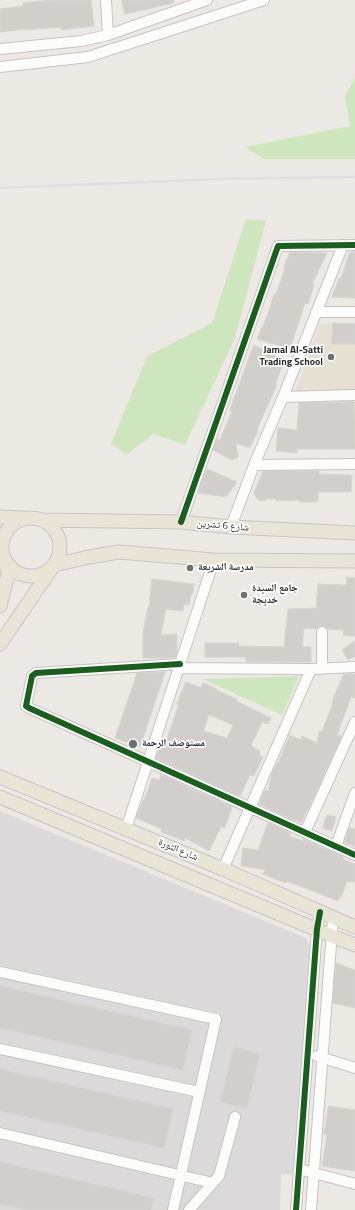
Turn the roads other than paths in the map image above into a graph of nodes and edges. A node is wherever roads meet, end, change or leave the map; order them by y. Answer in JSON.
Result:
{"nodes":[{"id":1,"x":106,"y":0,"type":"edge"},
{"id":2,"x":207,"y":0,"type":"edge"},
{"id":3,"x":264,"y":0,"type":"edge"},
{"id":4,"x":108,"y":36,"type":"junction"},
{"id":5,"x":0,"y":49,"type":"edge"},
{"id":6,"x":0,"y":67,"type":"edge"},
{"id":7,"x":343,"y":245,"type":"junction"},
{"id":8,"x":355,"y":245,"type":"edge"},
{"id":9,"x":316,"y":312,"type":"junction"},
{"id":10,"x":355,"y":312,"type":"edge"},
{"id":11,"x":355,"y":395,"type":"edge"},
{"id":12,"x":283,"y":397,"type":"junction"},
{"id":13,"x":355,"y":464,"type":"edge"},
{"id":14,"x":254,"y":465,"type":"junction"},
{"id":15,"x":0,"y":517,"type":"edge"},
{"id":16,"x":27,"y":518,"type":"junction"},
{"id":17,"x":42,"y":520,"type":"junction"},
{"id":18,"x":181,"y":522,"type":"junction"},
{"id":19,"x":231,"y":527,"type":"junction"},
{"id":20,"x":355,"y":532,"type":"edge"},
{"id":21,"x":214,"y":560,"type":"junction"},
{"id":22,"x":355,"y":561,"type":"edge"},
{"id":23,"x":5,"y":565,"type":"edge"},
{"id":24,"x":54,"y":565,"type":"junction"},
{"id":25,"x":0,"y":606,"type":"edge"},
{"id":26,"x":322,"y":632,"type":"dead end"},
{"id":27,"x":0,"y":644,"type":"edge"},
{"id":28,"x":179,"y":666,"type":"junction"},
{"id":29,"x":322,"y":668,"type":"junction"},
{"id":30,"x":355,"y":668,"type":"edge"},
{"id":31,"x":311,"y":669,"type":"junction"},
{"id":32,"x":355,"y":722,"type":"edge"},
{"id":33,"x":148,"y":762,"type":"junction"},
{"id":34,"x":0,"y":777,"type":"edge"},
{"id":35,"x":355,"y":793,"type":"edge"},
{"id":36,"x":0,"y":797,"type":"edge"},
{"id":37,"x":251,"y":808,"type":"junction"},
{"id":38,"x":126,"y":829,"type":"junction"},
{"id":39,"x":305,"y":832,"type":"junction"},
{"id":40,"x":336,"y":846,"type":"junction"},
{"id":41,"x":355,"y":854,"type":"edge"},
{"id":42,"x":223,"y":869,"type":"junction"},
{"id":43,"x":320,"y":912,"type":"junction"},
{"id":44,"x":333,"y":918,"type":"junction"},
{"id":45,"x":355,"y":927,"type":"edge"},
{"id":46,"x":317,"y":929,"type":"junction"},
{"id":47,"x":332,"y":936,"type":"junction"},
{"id":48,"x":355,"y":945,"type":"edge"},
{"id":49,"x":0,"y":972,"type":"edge"},
{"id":50,"x":0,"y":1049,"type":"edge"},
{"id":51,"x":308,"y":1054,"type":"junction"},
{"id":52,"x":323,"y":1058,"type":"junction"},
{"id":53,"x":355,"y":1068,"type":"edge"},
{"id":54,"x":199,"y":1092,"type":"junction"},
{"id":55,"x":235,"y":1117,"type":"dead end"},
{"id":56,"x":0,"y":1133,"type":"edge"},
{"id":57,"x":299,"y":1169,"type":"junction"},
{"id":58,"x":314,"y":1173,"type":"junction"},
{"id":59,"x":181,"y":1175,"type":"junction"},
{"id":60,"x":213,"y":1183,"type":"junction"},
{"id":61,"x":355,"y":1184,"type":"edge"},
{"id":62,"x":173,"y":1210,"type":"edge"},
{"id":63,"x":189,"y":1210,"type":"edge"},
{"id":64,"x":296,"y":1210,"type":"edge"},
{"id":65,"x":311,"y":1210,"type":"edge"}],
"edges":[{"from":1,"to":4,"type":"street"},
{"from":2,"to":4,"type":"street"},
{"from":3,"to":6,"type":"street"},
{"from":4,"to":5,"type":"street"},
{"from":7,"to":8,"type":"street"},
{"from":7,"to":9,"type":"street"},
{"from":7,"to":18,"type":"street"},
{"from":9,"to":10,"type":"street"},
{"from":9,"to":12,"type":"street"},
{"from":11,"to":12,"type":"street"},
{"from":12,"to":14,"type":"street"},
{"from":13,"to":14,"type":"street"},
{"from":14,"to":19,"type":"street"},
{"from":15,"to":16,"type":"main road"},
{"from":16,"to":17,"type":"main road"},
{"from":16,"to":23,"type":"main road"},
{"from":17,"to":18,"type":"main road","name":"شارع 6 تشرين"},
{"from":17,"to":24,"type":"main road"},
{"from":18,"to":19,"type":"main road","name":"شارع 6 تشرين"},
{"from":19,"to":20,"type":"main road","name":"شارع 6 تشرين"},
{"from":21,"to":22,"type":"main road"},
{"from":21,"to":24,"type":"main road"},
{"from":21,"to":28,"type":"street"},
{"from":23,"to":24,"type":"main road"},
{"from":23,"to":25,"type":"main road"},
{"from":24,"to":27,"type":"main road"},
{"from":26,"to":29,"type":"street"},
{"from":28,"to":31,"type":"street"},
{"from":28,"to":33,"type":"street"},
{"from":28,"to":33,"type":"street"},
{"from":29,"to":30,"type":"street"},
{"from":29,"to":31,"type":"street"},
{"from":31,"to":37,"type":"street"},
{"from":32,"to":39,"type":"street"},
{"from":33,"to":37,"type":"street"},
{"from":33,"to":38,"type":"street"},
{"from":34,"to":38,"type":"main road","name":"شارع الثورة"},
{"from":35,"to":40,"type":"street"},
{"from":36,"to":46,"type":"main road","name":"شارع الثورة"},
{"from":37,"to":39,"type":"street"},
{"from":37,"to":42,"type":"street"},
{"from":38,"to":42,"type":"main road","name":"شارع الثورة"},
{"from":39,"to":40,"type":"street"},
{"from":40,"to":41,"type":"street"},
{"from":42,"to":43,"type":"main road","name":"شارع الثورة"},
{"from":43,"to":44,"type":"main road","name":"شارع الثورة"},
{"from":43,"to":46,"type":"street"},
{"from":44,"to":45,"type":"main road","name":"شارع الثورة"},
{"from":44,"to":47,"type":"street"},
{"from":46,"to":47,"type":"main road","name":"شارع الثورة"},
{"from":46,"to":51,"type":"street"},
{"from":47,"to":48,"type":"main road","name":"شارع الثورة"},
{"from":47,"to":52,"type":"street"},
{"from":49,"to":54,"type":"street"},
{"from":50,"to":54,"type":"street"},
{"from":51,"to":52,"type":"street"},
{"from":51,"to":57,"type":"street"},
{"from":52,"to":53,"type":"street"},
{"from":52,"to":58,"type":"street"},
{"from":54,"to":59,"type":"street"},
{"from":55,"to":60,"type":"street"},
{"from":56,"to":59,"type":"street"},
{"from":57,"to":58,"type":"street"},
{"from":57,"to":64,"type":"street"},
{"from":58,"to":61,"type":"street"},
{"from":58,"to":65,"type":"street"},
{"from":59,"to":60,"type":"street"},
{"from":59,"to":62,"type":"street"},
{"from":60,"to":63,"type":"street"}]}
